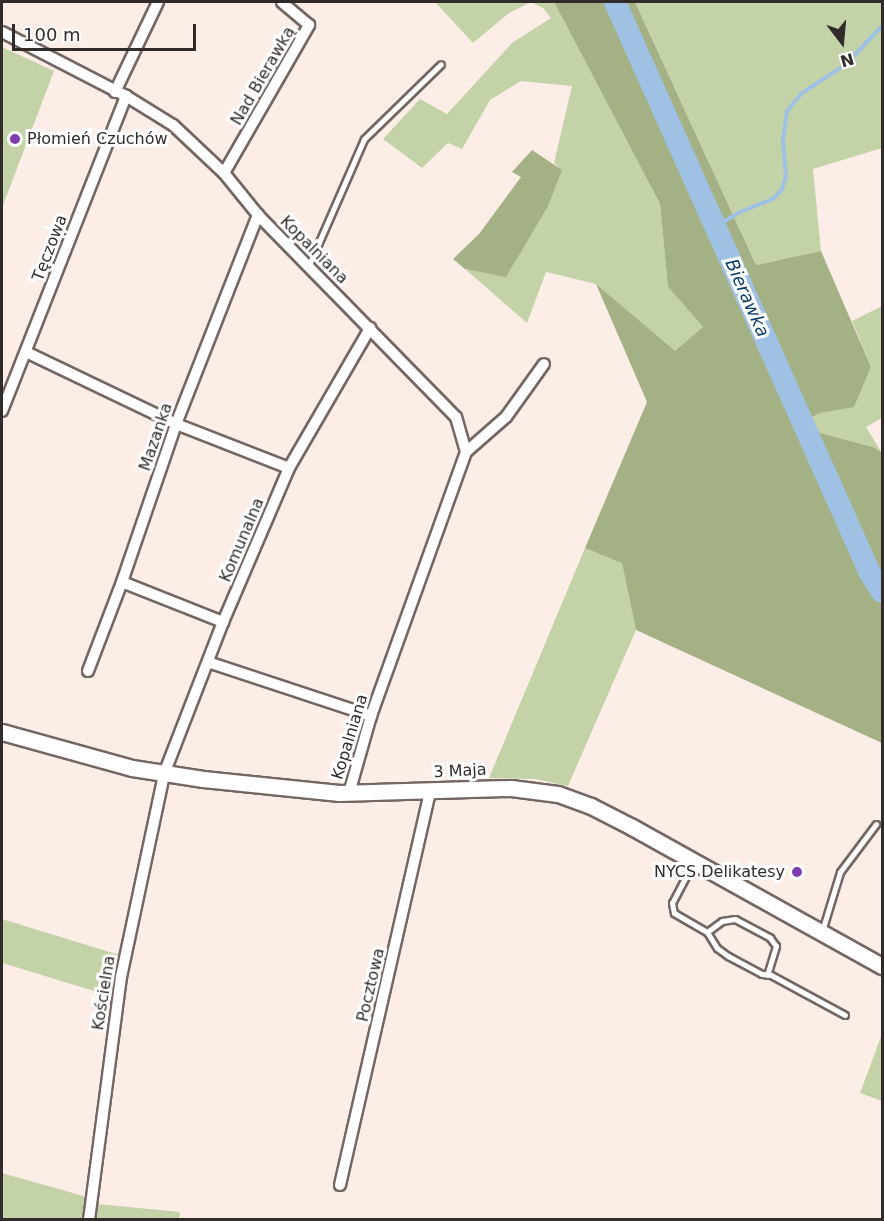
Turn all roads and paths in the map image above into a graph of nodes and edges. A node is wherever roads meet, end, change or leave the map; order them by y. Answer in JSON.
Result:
{"nodes":[{"id":1,"x":158,"y":2,"type":"edge"},
{"id":2,"x":282,"y":2,"type":"edge"},
{"id":3,"x":2,"y":32,"type":"edge"},
{"id":4,"x":441,"y":64,"type":"dead end"},
{"id":5,"x":115,"y":92,"type":"junction"},
{"id":6,"x":126,"y":96,"type":"junction"},
{"id":7,"x":225,"y":173,"type":"junction"},
{"id":8,"x":258,"y":214,"type":"junction"},
{"id":9,"x":309,"y":265,"type":"junction"},
{"id":10,"x":370,"y":328,"type":"junction"},
{"id":11,"x":26,"y":352,"type":"junction"},
{"id":12,"x":544,"y":364,"type":"dead end"},
{"id":13,"x":2,"y":411,"type":"edge"},
{"id":14,"x":176,"y":424,"type":"junction"},
{"id":15,"x":466,"y":452,"type":"junction"},
{"id":16,"x":289,"y":468,"type":"junction"},
{"id":17,"x":122,"y":582,"type":"junction"},
{"id":18,"x":223,"y":622,"type":"junction"},
{"id":19,"x":208,"y":662,"type":"junction"},
{"id":20,"x":88,"y":671,"type":"dead end"},
{"id":21,"x":371,"y":716,"type":"junction"},
{"id":22,"x":2,"y":732,"type":"edge"},
{"id":23,"x":164,"y":774,"type":"junction"},
{"id":24,"x":430,"y":791,"type":"junction"},
{"id":25,"x":350,"y":793,"type":"junction"},
{"id":26,"x":876,"y":824,"type":"dead end"},
{"id":27,"x":694,"y":861,"type":"junction"},
{"id":28,"x":707,"y":932,"type":"junction"},
{"id":29,"x":822,"y":933,"type":"junction"},
{"id":30,"x":882,"y":966,"type":"edge"},
{"id":31,"x":767,"y":975,"type":"junction"},
{"id":32,"x":845,"y":1015,"type":"dead end"},
{"id":33,"x":340,"y":1185,"type":"dead end"},
{"id":34,"x":89,"y":1220,"type":"edge"}],
"edges":[{"from":1,"to":5,"type":"street"},
{"from":2,"to":7,"type":"street","name":"Nad Bierawką"},
{"from":3,"to":5,"type":"street","name":"Kopalniana"},
{"from":4,"to":9,"type":"lane"},
{"from":5,"to":6,"type":"street","name":"Kopalniana"},
{"from":6,"to":7,"type":"street","name":"Kopalniana"},
{"from":6,"to":11,"type":"street","name":"Tęczowa"},
{"from":7,"to":8,"type":"street","name":"Kopalniana"},
{"from":8,"to":9,"type":"street","name":"Kopalniana"},
{"from":8,"to":14,"type":"street","name":"Mazanka"},
{"from":9,"to":10,"type":"street","name":"Kopalniana"},
{"from":10,"to":15,"type":"street","name":"Kopalniana"},
{"from":10,"to":16,"type":"street","name":"Komunalna"},
{"from":11,"to":13,"type":"street","name":"Tęczowa"},
{"from":11,"to":14,"type":"street"},
{"from":12,"to":15,"type":"street","name":"Kopalniana"},
{"from":14,"to":16,"type":"street"},
{"from":14,"to":17,"type":"street","name":"Mazanka"},
{"from":15,"to":21,"type":"street","name":"Kopalniana"},
{"from":16,"to":18,"type":"street","name":"Komunalna"},
{"from":17,"to":18,"type":"street"},
{"from":17,"to":20,"type":"street","name":"Mazanka"},
{"from":18,"to":19,"type":"street","name":"Komunalna"},
{"from":19,"to":21,"type":"street"},
{"from":19,"to":23,"type":"street","name":"Komunalna"},
{"from":21,"to":25,"type":"street","name":"Kopalniana"},
{"from":22,"to":23,"type":"main road","name":"3 Maja"},
{"from":23,"to":25,"type":"main road","name":"3 Maja"},
{"from":23,"to":34,"type":"street","name":"Kościelna"},
{"from":24,"to":25,"type":"main road","name":"3 Maja"},
{"from":24,"to":27,"type":"main road","name":"3 Maja"},
{"from":24,"to":33,"type":"street","name":"Pocztowa"},
{"from":26,"to":29,"type":"lane"},
{"from":27,"to":28,"type":"lane"},
{"from":27,"to":29,"type":"main road","name":"3 Maja"},
{"from":28,"to":31,"type":"lane"},
{"from":28,"to":31,"type":"lane"},
{"from":29,"to":30,"type":"main road","name":"3 Maja"},
{"from":31,"to":32,"type":"lane"}]}
